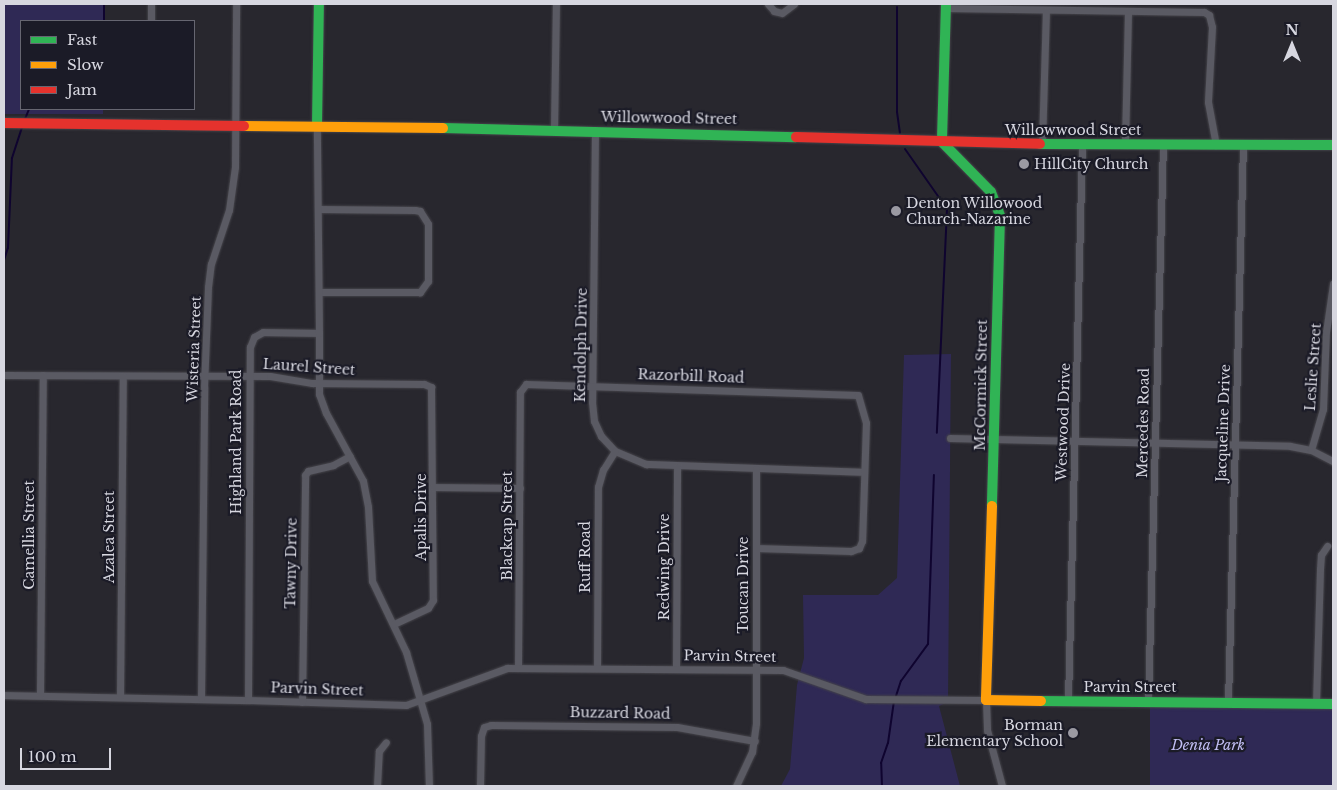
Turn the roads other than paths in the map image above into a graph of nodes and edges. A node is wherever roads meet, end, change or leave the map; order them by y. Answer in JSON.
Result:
{"nodes":[{"id":1,"x":151,"y":4,"type":"edge"},
{"id":2,"x":236,"y":4,"type":"edge"},
{"id":3,"x":319,"y":4,"type":"edge"},
{"id":4,"x":556,"y":4,"type":"edge"},
{"id":5,"x":768,"y":4,"type":"edge"},
{"id":6,"x":794,"y":4,"type":"edge"},
{"id":7,"x":946,"y":6,"type":"edge"},
{"id":8,"x":1046,"y":10,"type":"junction"},
{"id":9,"x":1128,"y":11,"type":"junction"},
{"id":10,"x":151,"y":20,"type":"edge"},
{"id":11,"x":4,"y":123,"type":"edge"},
{"id":12,"x":234,"y":125,"type":"junction"},
{"id":13,"x":318,"y":125,"type":"junction"},
{"id":14,"x":554,"y":129,"type":"junction"},
{"id":15,"x":595,"y":130,"type":"junction"},
{"id":16,"x":942,"y":142,"type":"junction"},
{"id":17,"x":975,"y":143,"type":"junction"},
{"id":18,"x":1042,"y":144,"type":"junction"},
{"id":19,"x":1082,"y":144,"type":"junction"},
{"id":20,"x":1126,"y":144,"type":"junction"},
{"id":21,"x":1163,"y":144,"type":"junction"},
{"id":22,"x":1216,"y":145,"type":"junction"},
{"id":23,"x":1242,"y":145,"type":"junction"},
{"id":24,"x":1333,"y":145,"type":"edge"},
{"id":25,"x":964,"y":164,"type":"junction"},
{"id":26,"x":319,"y":209,"type":"junction"},
{"id":27,"x":1333,"y":284,"type":"edge"},
{"id":28,"x":320,"y":292,"type":"junction"},
{"id":29,"x":319,"y":333,"type":"junction"},
{"id":30,"x":4,"y":375,"type":"edge"},
{"id":31,"x":43,"y":375,"type":"junction"},
{"id":32,"x":123,"y":376,"type":"junction"},
{"id":33,"x":250,"y":376,"type":"junction"},
{"id":34,"x":205,"y":377,"type":"junction"},
{"id":35,"x":319,"y":383,"type":"junction"},
{"id":36,"x":592,"y":385,"type":"junction"},
{"id":37,"x":522,"y":386,"type":"joint"},
{"id":38,"x":431,"y":387,"type":"joint"},
{"id":39,"x":950,"y":438,"type":"dead end"},
{"id":40,"x":993,"y":438,"type":"junction"},
{"id":41,"x":1074,"y":440,"type":"junction"},
{"id":42,"x":1155,"y":442,"type":"junction"},
{"id":43,"x":1235,"y":444,"type":"junction"},
{"id":44,"x":1311,"y":450,"type":"junction"},
{"id":45,"x":614,"y":451,"type":"junction"},
{"id":46,"x":350,"y":456,"type":"junction"},
{"id":47,"x":1333,"y":461,"type":"edge"},
{"id":48,"x":677,"y":467,"type":"junction"},
{"id":49,"x":756,"y":469,"type":"junction"},
{"id":50,"x":864,"y":472,"type":"junction"},
{"id":51,"x":433,"y":487,"type":"junction"},
{"id":52,"x":520,"y":488,"type":"junction"},
{"id":53,"x":1326,"y":546,"type":"dead end"},
{"id":54,"x":756,"y":548,"type":"junction"},
{"id":55,"x":393,"y":624,"type":"junction"},
{"id":56,"x":518,"y":667,"type":"junction"},
{"id":57,"x":597,"y":668,"type":"junction"},
{"id":58,"x":676,"y":668,"type":"junction"},
{"id":59,"x":755,"y":669,"type":"junction"},
{"id":60,"x":4,"y":695,"type":"edge"},
{"id":61,"x":40,"y":695,"type":"junction"},
{"id":62,"x":120,"y":697,"type":"junction"},
{"id":63,"x":202,"y":698,"type":"junction"},
{"id":64,"x":248,"y":700,"type":"junction"},
{"id":65,"x":986,"y":700,"type":"junction"},
{"id":66,"x":1068,"y":700,"type":"junction"},
{"id":67,"x":1148,"y":701,"type":"junction"},
{"id":68,"x":302,"y":702,"type":"junction"},
{"id":69,"x":420,"y":702,"type":"junction"},
{"id":70,"x":1228,"y":702,"type":"junction"},
{"id":71,"x":1316,"y":704,"type":"junction"},
{"id":72,"x":1333,"y":704,"type":"edge"},
{"id":73,"x":755,"y":741,"type":"junction"},
{"id":74,"x":386,"y":742,"type":"dead end"},
{"id":75,"x":378,"y":786,"type":"edge"},
{"id":76,"x":430,"y":786,"type":"edge"},
{"id":77,"x":480,"y":786,"type":"edge"},
{"id":78,"x":736,"y":786,"type":"edge"},
{"id":79,"x":1002,"y":786,"type":"edge"}],
"edges":[{"from":1,"to":10,"type":"street"},
{"from":2,"to":12,"type":"street","name":"Wisteria Street"},
{"from":3,"to":13,"type":"street"},
{"from":4,"to":14,"type":"street"},
{"from":5,"to":6,"type":"street"},
{"from":7,"to":8,"type":"street"},
{"from":7,"to":16,"type":"street"},
{"from":8,"to":9,"type":"street"},
{"from":8,"to":18,"type":"street"},
{"from":9,"to":20,"type":"street"},
{"from":9,"to":22,"type":"street"},
{"from":11,"to":12,"type":"street","name":"Willowwood Street"},
{"from":12,"to":13,"type":"street","name":"Willowwood Street"},
{"from":12,"to":34,"type":"street","name":"Wisteria Street"},
{"from":13,"to":14,"type":"street","name":"Willowwood Street"},
{"from":13,"to":26,"type":"street"},
{"from":14,"to":15,"type":"street","name":"Willowwood Street"},
{"from":15,"to":16,"type":"street","name":"Willowwood Street"},
{"from":15,"to":36,"type":"street","name":"Kendolph Drive"},
{"from":16,"to":17,"type":"street","name":"Willowwood Street"},
{"from":16,"to":25,"type":"street","name":"McCormick Street"},
{"from":17,"to":18,"type":"street","name":"Willowwood Street"},
{"from":17,"to":25,"type":"street"},
{"from":18,"to":19,"type":"street","name":"Willowwood Street"},
{"from":19,"to":20,"type":"street","name":"Willowwood Street"},
{"from":19,"to":41,"type":"street","name":"Westwood Drive"},
{"from":20,"to":21,"type":"street","name":"Willowwood Street"},
{"from":21,"to":22,"type":"street","name":"Willowwood Street"},
{"from":21,"to":42,"type":"street","name":"Mercedes Road"},
{"from":22,"to":23,"type":"street","name":"Willowwood Street"},
{"from":23,"to":24,"type":"street","name":"Willowwood Street"},
{"from":23,"to":43,"type":"street","name":"Jacqueline Drive"},
{"from":25,"to":40,"type":"street","name":"McCormick Street"},
{"from":26,"to":28,"type":"street"},
{"from":26,"to":28,"type":"street"},
{"from":27,"to":44,"type":"street","name":"Leslie Street"},
{"from":28,"to":29,"type":"street"},
{"from":29,"to":33,"type":"street","name":"Highland Park Road"},
{"from":29,"to":35,"type":"street"},
{"from":30,"to":31,"type":"street","name":"Laurel Street"},
{"from":31,"to":32,"type":"street","name":"Laurel Street"},
{"from":31,"to":61,"type":"street","name":"Camellia Street"},
{"from":32,"to":34,"type":"street","name":"Laurel Street"},
{"from":32,"to":62,"type":"street","name":"Azalea Street"},
{"from":33,"to":34,"type":"street","name":"Laurel Street"},
{"from":33,"to":35,"type":"street","name":"Laurel Street"},
{"from":33,"to":64,"type":"street","name":"Highland Park Road"},
{"from":34,"to":63,"type":"street","name":"Wisteria Street"},
{"from":35,"to":38,"type":"street","name":"Laurel Street"},
{"from":35,"to":46,"type":"street"},
{"from":36,"to":37,"type":"street","name":"Razorbill Road"},
{"from":36,"to":45,"type":"street","name":"Kendolph Drive"},
{"from":36,"to":50,"type":"street","name":"Razorbill Road"},
{"from":37,"to":52,"type":"street","name":"Blackcap Street"},
{"from":38,"to":51,"type":"street","name":"Apalis Drive"},
{"from":39,"to":40,"type":"street"},
{"from":40,"to":41,"type":"street"},
{"from":40,"to":65,"type":"street","name":"McCormick Street"},
{"from":41,"to":42,"type":"street"},
{"from":41,"to":66,"type":"street","name":"Westwood Drive"},
{"from":42,"to":43,"type":"street"},
{"from":42,"to":67,"type":"street","name":"Mercedes Road"},
{"from":43,"to":44,"type":"street"},
{"from":43,"to":70,"type":"street","name":"Jacqueline Drive"},
{"from":44,"to":47,"type":"street"},
{"from":45,"to":48,"type":"street","name":"Kendolph Drive"},
{"from":45,"to":57,"type":"street","name":"Ruff Road"},
{"from":46,"to":55,"type":"street"},
{"from":46,"to":68,"type":"street","name":"Tawny Drive"},
{"from":48,"to":49,"type":"street","name":"Kendolph Drive"},
{"from":48,"to":58,"type":"street","name":"Redwing Drive"},
{"from":49,"to":50,"type":"street","name":"Kendolph Drive"},
{"from":49,"to":54,"type":"street","name":"Toucan Drive"},
{"from":50,"to":54,"type":"street"},
{"from":51,"to":52,"type":"street"},
{"from":51,"to":55,"type":"street","name":"Apalis Drive"},
{"from":52,"to":56,"type":"street","name":"Blackcap Street"},
{"from":53,"to":71,"type":"street"},
{"from":54,"to":59,"type":"street","name":"Toucan Drive"},
{"from":55,"to":69,"type":"street"},
{"from":56,"to":57,"type":"street","name":"Parvin Street"},
{"from":56,"to":69,"type":"street","name":"Parvin Street"},
{"from":57,"to":58,"type":"street","name":"Parvin Street"},
{"from":58,"to":59,"type":"street","name":"Parvin Street"},
{"from":59,"to":65,"type":"street","name":"Parvin Street"},
{"from":59,"to":73,"type":"street","name":"Toucan Drive"},
{"from":60,"to":61,"type":"street"},
{"from":61,"to":62,"type":"street"},
{"from":62,"to":63,"type":"street"},
{"from":63,"to":64,"type":"street"},
{"from":64,"to":68,"type":"street","name":"Parvin Street"},
{"from":65,"to":66,"type":"street","name":"Parvin Street"},
{"from":65,"to":79,"type":"street","name":"McCormick Street"},
{"from":66,"to":67,"type":"street","name":"Parvin Street"},
{"from":67,"to":70,"type":"street","name":"Parvin Street"},
{"from":68,"to":69,"type":"street","name":"Parvin Street"},
{"from":69,"to":76,"type":"street"},
{"from":70,"to":71,"type":"street","name":"Parvin Street"},
{"from":71,"to":72,"type":"street","name":"Parvin Street"},
{"from":73,"to":77,"type":"street","name":"Buzzard Road"},
{"from":73,"to":78,"type":"street","name":"Toucan Drive"},
{"from":74,"to":75,"type":"street"}]}
